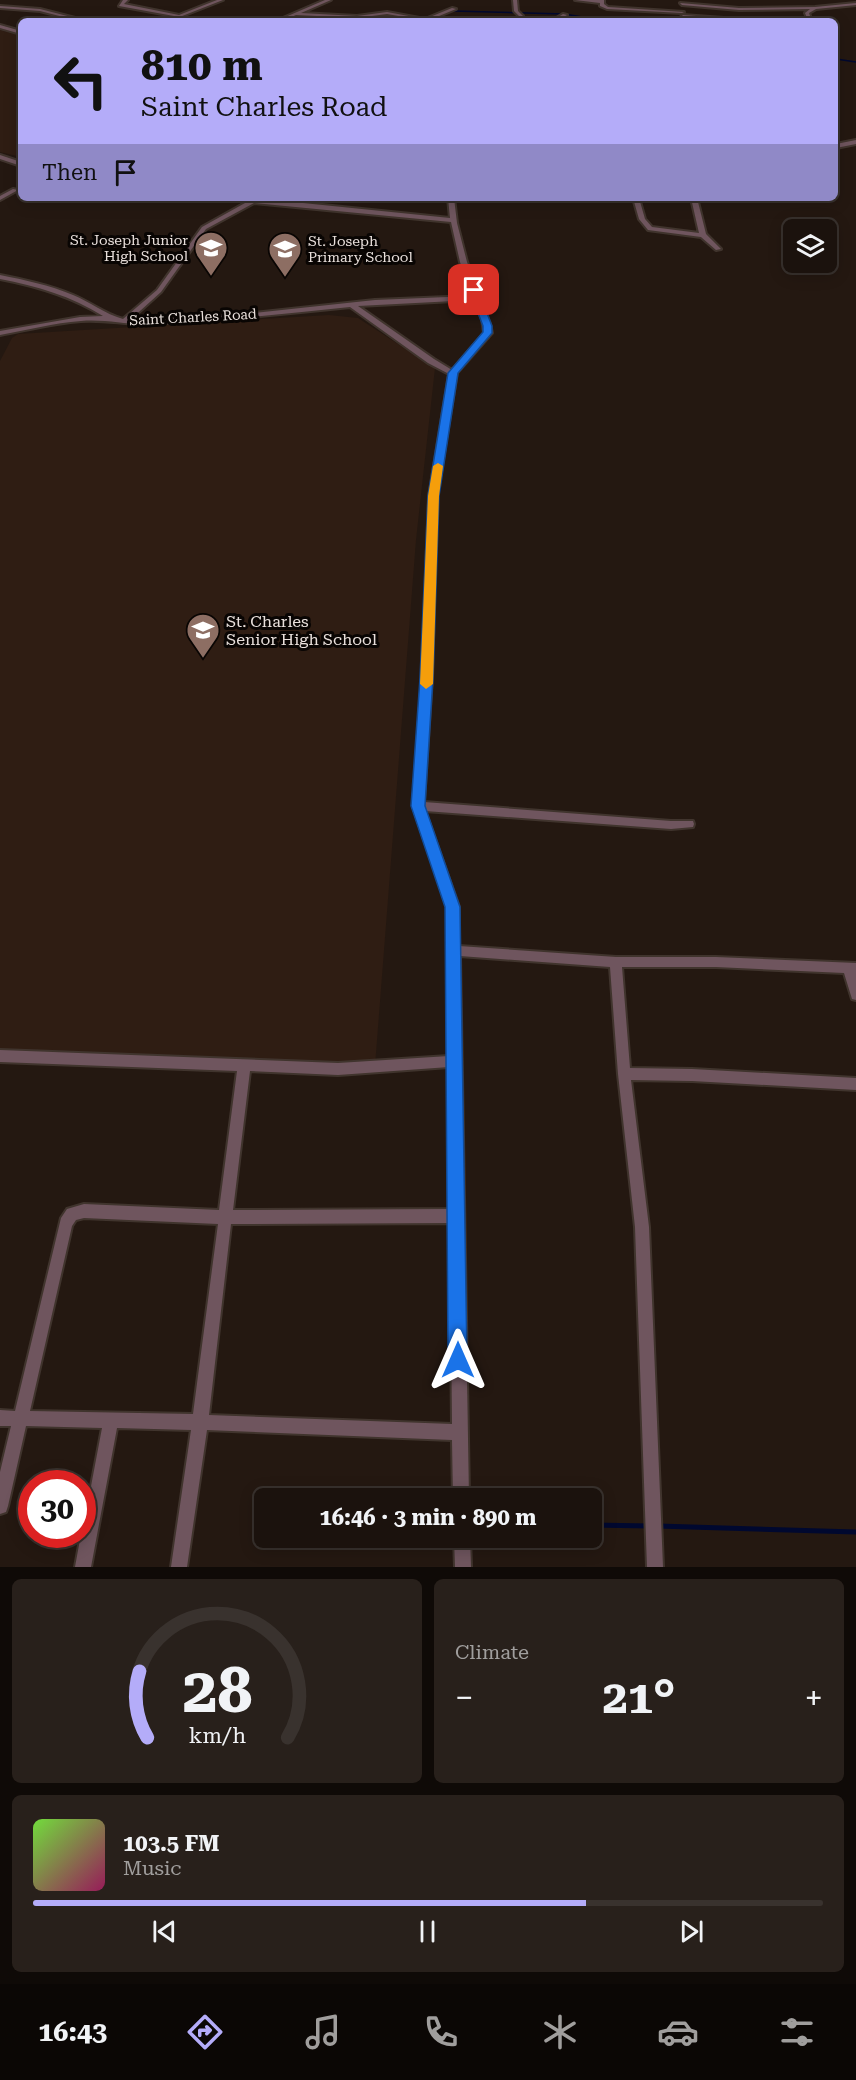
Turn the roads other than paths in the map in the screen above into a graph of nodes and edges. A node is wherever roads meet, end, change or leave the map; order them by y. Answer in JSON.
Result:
{"nodes":[{"id":1,"x":126,"y":0,"type":"edge"},
{"id":2,"x":221,"y":0,"type":"edge"},
{"id":3,"x":329,"y":0,"type":"edge"},
{"id":4,"x":515,"y":0,"type":"edge"},
{"id":5,"x":577,"y":0,"type":"edge"},
{"id":6,"x":640,"y":0,"type":"edge"},
{"id":7,"x":720,"y":0,"type":"edge"},
{"id":8,"x":602,"y":1,"type":"edge"},
{"id":9,"x":682,"y":2,"type":"edge"},
{"id":10,"x":856,"y":4,"type":"edge"},
{"id":11,"x":0,"y":7,"type":"edge"},
{"id":12,"x":720,"y":7,"type":"junction"},
{"id":13,"x":815,"y":8,"type":"junction"},
{"id":14,"x":454,"y":9,"type":"dead end"},
{"id":15,"x":638,"y":9,"type":"junction"},
{"id":16,"x":296,"y":14,"type":"junction"},
{"id":17,"x":312,"y":15,"type":"junction"},
{"id":18,"x":565,"y":15,"type":"dead end"},
{"id":19,"x":179,"y":16,"type":"junction"},
{"id":20,"x":357,"y":16,"type":"junction"},
{"id":21,"x":683,"y":16,"type":"edge"},
{"id":22,"x":73,"y":18,"type":"edge"},
{"id":23,"x":174,"y":18,"type":"edge"},
{"id":24,"x":286,"y":18,"type":"edge"},
{"id":25,"x":315,"y":18,"type":"edge"},
{"id":26,"x":361,"y":18,"type":"edge"},
{"id":27,"x":408,"y":18,"type":"edge"},
{"id":28,"x":432,"y":18,"type":"edge"},
{"id":29,"x":520,"y":18,"type":"edge"},
{"id":30,"x":560,"y":18,"type":"edge"},
{"id":31,"x":708,"y":18,"type":"edge"},
{"id":32,"x":809,"y":18,"type":"edge"},
{"id":33,"x":0,"y":26,"type":"edge"},
{"id":34,"x":18,"y":32,"type":"edge"},
{"id":35,"x":856,"y":142,"type":"edge"},
{"id":36,"x":838,"y":146,"type":"edge"},
{"id":37,"x":0,"y":157,"type":"edge"},
{"id":38,"x":18,"y":163,"type":"edge"},
{"id":39,"x":15,"y":190,"type":"dead end"},
{"id":40,"x":0,"y":198,"type":"edge"},
{"id":41,"x":252,"y":201,"type":"edge"},
{"id":42,"x":275,"y":201,"type":"edge"},
{"id":43,"x":451,"y":201,"type":"edge"},
{"id":44,"x":637,"y":201,"type":"edge"},
{"id":45,"x":695,"y":201,"type":"edge"},
{"id":46,"x":453,"y":220,"type":"junction"},
{"id":47,"x":703,"y":236,"type":"junction"},
{"id":48,"x":718,"y":249,"type":"dead end"},
{"id":49,"x":0,"y":277,"type":"edge"},
{"id":50,"x":476,"y":298,"type":"junction"},
{"id":51,"x":351,"y":304,"type":"junction"},
{"id":52,"x":111,"y":318,"type":"junction"},
{"id":53,"x":124,"y":322,"type":"junction"},
{"id":54,"x":3,"y":333,"type":"edge"},
{"id":55,"x":0,"y":343,"type":"edge"},
{"id":56,"x":453,"y":373,"type":"junction"},
{"id":57,"x":418,"y":806,"type":"junction"},
{"id":58,"x":689,"y":824,"type":"dead end"},
{"id":59,"x":455,"y":951,"type":"junction"},
{"id":60,"x":616,"y":962,"type":"junction"},
{"id":61,"x":852,"y":968,"type":"edge"},
{"id":62,"x":856,"y":995,"type":"edge"},
{"id":63,"x":0,"y":1056,"type":"edge"},
{"id":64,"x":456,"y":1061,"type":"junction"},
{"id":65,"x":244,"y":1065,"type":"junction"},
{"id":66,"x":624,"y":1074,"type":"junction"},
{"id":67,"x":856,"y":1084,"type":"edge"},
{"id":68,"x":226,"y":1216,"type":"junction"},
{"id":69,"x":456,"y":1216,"type":"junction"},
{"id":70,"x":0,"y":1418,"type":"edge"},
{"id":71,"x":21,"y":1419,"type":"junction"},
{"id":72,"x":111,"y":1421,"type":"junction"},
{"id":73,"x":200,"y":1422,"type":"junction"},
{"id":74,"x":458,"y":1432,"type":"junction"},
{"id":75,"x":461,"y":1488,"type":"edge"},
{"id":76,"x":0,"y":1506,"type":"edge"},
{"id":77,"x":462,"y":1548,"type":"edge"},
{"id":78,"x":83,"y":1567,"type":"edge"},
{"id":79,"x":179,"y":1567,"type":"edge"},
{"id":80,"x":463,"y":1567,"type":"edge"},
{"id":81,"x":655,"y":1567,"type":"edge"}],
"edges":[{"from":1,"to":19,"type":"street"},
{"from":2,"to":19,"type":"street"},
{"from":3,"to":16,"type":"street"},
{"from":4,"to":29,"type":"street"},
{"from":5,"to":8,"type":"street"},
{"from":6,"to":15,"type":"street"},
{"from":7,"to":12,"type":"street"},
{"from":8,"to":15,"type":"street"},
{"from":9,"to":12,"type":"street"},
{"from":9,"to":21,"type":"street"},
{"from":10,"to":13,"type":"street"},
{"from":11,"to":22,"type":"street"},
{"from":12,"to":13,"type":"street"},
{"from":13,"to":32,"type":"street"},
{"from":14,"to":28,"type":"street"},
{"from":15,"to":21,"type":"street"},
{"from":16,"to":17,"type":"street"},
{"from":16,"to":24,"type":"street"},
{"from":17,"to":20,"type":"street"},
{"from":17,"to":25,"type":"street"},
{"from":18,"to":30,"type":"street"},
{"from":19,"to":23,"type":"street"},
{"from":20,"to":26,"type":"street"},
{"from":20,"to":27,"type":"street"},
{"from":21,"to":31,"type":"street"},
{"from":33,"to":34,"type":"street"},
{"from":35,"to":36,"type":"street"},
{"from":37,"to":38,"type":"street"},
{"from":39,"to":40,"type":"street"},
{"from":41,"to":53,"type":"street"},
{"from":42,"to":46,"type":"street"},
{"from":43,"to":46,"type":"street"},
{"from":44,"to":47,"type":"street"},
{"from":45,"to":47,"type":"street"},
{"from":46,"to":50,"type":"street"},
{"from":47,"to":48,"type":"street"},
{"from":49,"to":52,"type":"street"},
{"from":50,"to":51,"type":"street","name":"Saint Charles Road"},
{"from":50,"to":56,"type":"street"},
{"from":51,"to":53,"type":"street","name":"Saint Charles Road"},
{"from":51,"to":56,"type":"street"},
{"from":52,"to":53,"type":"street","name":"Saint Charles Road"},
{"from":52,"to":54,"type":"street","name":"Saint Charles Road"},
{"from":54,"to":55,"type":"street"},
{"from":56,"to":57,"type":"street"},
{"from":57,"to":58,"type":"street"},
{"from":57,"to":59,"type":"street"},
{"from":59,"to":60,"type":"street"},
{"from":59,"to":64,"type":"street"},
{"from":60,"to":61,"type":"street"},
{"from":60,"to":66,"type":"street"},
{"from":61,"to":62,"type":"street"},
{"from":63,"to":65,"type":"street"},
{"from":64,"to":65,"type":"street"},
{"from":64,"to":69,"type":"street"},
{"from":65,"to":68,"type":"street"},
{"from":66,"to":67,"type":"street"},
{"from":66,"to":81,"type":"street"},
{"from":68,"to":69,"type":"street"},
{"from":68,"to":71,"type":"street"},
{"from":68,"to":73,"type":"street"},
{"from":69,"to":74,"type":"street"},
{"from":70,"to":71,"type":"street"},
{"from":71,"to":72,"type":"street"},
{"from":71,"to":76,"type":"street"},
{"from":72,"to":73,"type":"street"},
{"from":72,"to":78,"type":"street"},
{"from":73,"to":74,"type":"street"},
{"from":73,"to":79,"type":"street"},
{"from":74,"to":75,"type":"street"},
{"from":77,"to":80,"type":"street"}]}
